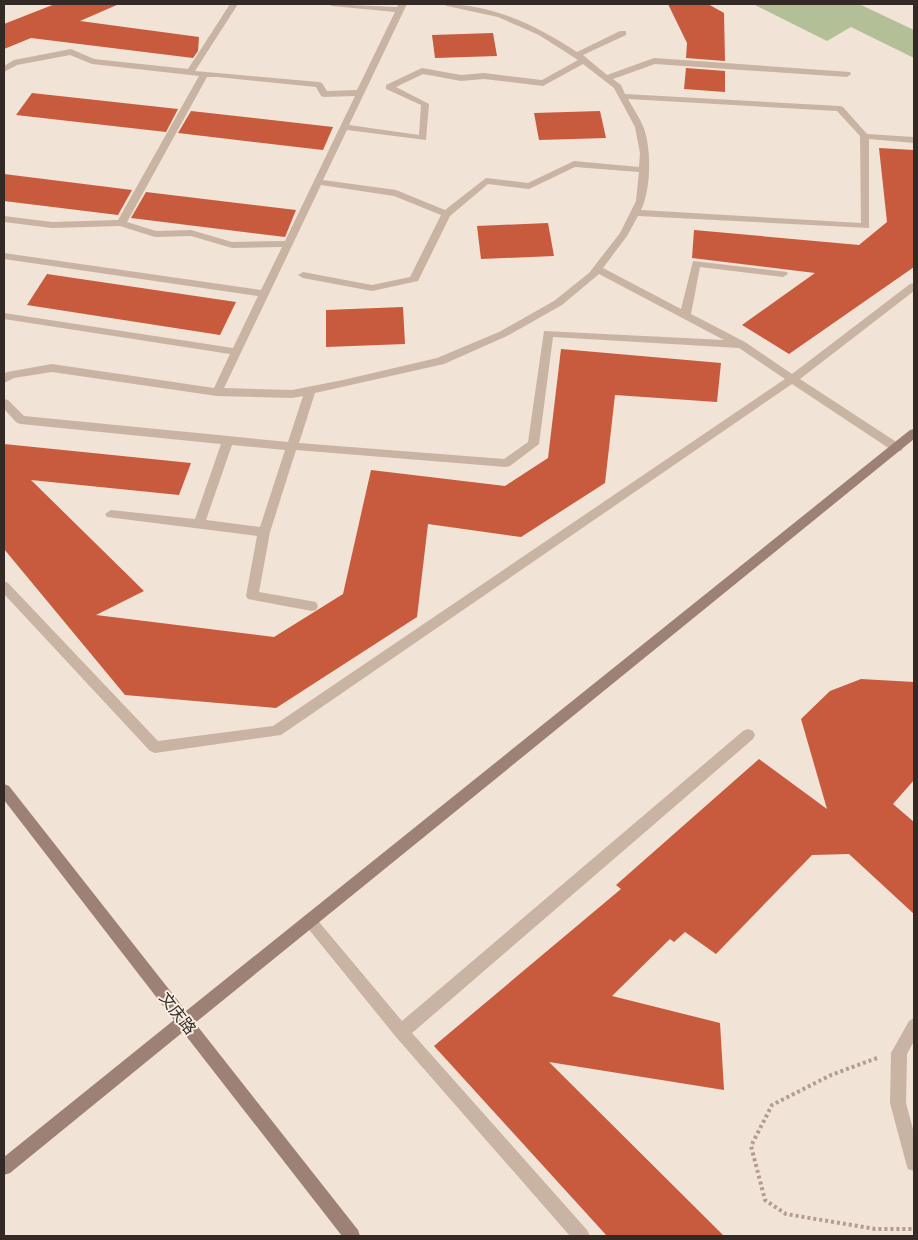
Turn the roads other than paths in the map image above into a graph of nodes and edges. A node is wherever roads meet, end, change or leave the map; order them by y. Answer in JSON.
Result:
{"nodes":[{"id":1,"x":234,"y":4,"type":"edge"},
{"id":2,"x":332,"y":4,"type":"edge"},
{"id":3,"x":447,"y":4,"type":"edge"},
{"id":4,"x":402,"y":7,"type":"edge"},
{"id":5,"x":623,"y":33,"type":"dead end"},
{"id":6,"x":580,"y":58,"type":"junction"},
{"id":7,"x":4,"y":69,"type":"edge"},
{"id":8,"x":190,"y":72,"type":"junction"},
{"id":9,"x":846,"y":74,"type":"dead end"},
{"id":10,"x":204,"y":75,"type":"junction"},
{"id":11,"x":606,"y":78,"type":"junction"},
{"id":12,"x":360,"y":93,"type":"junction"},
{"id":13,"x":622,"y":96,"type":"junction"},
{"id":14,"x":344,"y":127,"type":"junction"},
{"id":15,"x":864,"y":136,"type":"junction"},
{"id":16,"x":914,"y":140,"type":"edge"},
{"id":17,"x":644,"y":170,"type":"junction"},
{"id":18,"x":318,"y":182,"type":"junction"},
{"id":19,"x":634,"y":213,"type":"junction"},
{"id":20,"x":446,"y":214,"type":"junction"},
{"id":21,"x":4,"y":219,"type":"edge"},
{"id":22,"x":121,"y":223,"type":"junction"},
{"id":23,"x":288,"y":244,"type":"junction"},
{"id":24,"x":4,"y":256,"type":"edge"},
{"id":25,"x":597,"y":269,"type":"junction"},
{"id":26,"x":783,"y":274,"type":"dead end"},
{"id":27,"x":303,"y":275,"type":"dead end"},
{"id":28,"x":914,"y":286,"type":"edge"},
{"id":29,"x":264,"y":294,"type":"junction"},
{"id":30,"x":4,"y":316,"type":"edge"},
{"id":31,"x":685,"y":316,"type":"junction"},
{"id":32,"x":741,"y":345,"type":"junction"},
{"id":33,"x":237,"y":352,"type":"junction"},
{"id":34,"x":4,"y":379,"type":"edge"},
{"id":35,"x":792,"y":379,"type":"junction"},
{"id":36,"x":310,"y":391,"type":"junction"},
{"id":37,"x":218,"y":392,"type":"junction"},
{"id":38,"x":4,"y":403,"type":"edge"},
{"id":39,"x":914,"y":434,"type":"edge"},
{"id":40,"x":228,"y":441,"type":"junction"},
{"id":41,"x":292,"y":446,"type":"junction"},
{"id":42,"x":897,"y":448,"type":"junction"},
{"id":43,"x":111,"y":514,"type":"dead end"},
{"id":44,"x":199,"y":524,"type":"junction"},
{"id":45,"x":264,"y":532,"type":"junction"},
{"id":46,"x":4,"y":586,"type":"edge"},
{"id":47,"x":312,"y":606,"type":"dead end"},
{"id":48,"x":748,"y":735,"type":"dead end"},
{"id":49,"x":4,"y":790,"type":"edge"},
{"id":50,"x":309,"y":921,"type":"junction"},
{"id":51,"x":185,"y":1021,"type":"junction"},
{"id":52,"x":914,"y":1026,"type":"edge"},
{"id":53,"x":401,"y":1032,"type":"junction"},
{"id":54,"x":914,"y":1162,"type":"edge"},
{"id":55,"x":4,"y":1167,"type":"edge"},
{"id":56,"x":352,"y":1236,"type":"edge"},
{"id":57,"x":581,"y":1236,"type":"edge"}],
"edges":[{"from":1,"to":8,"type":"street"},
{"from":2,"to":4,"type":"street"},
{"from":3,"to":6,"type":"street"},
{"from":4,"to":12,"type":"street"},
{"from":5,"to":6,"type":"street"},
{"from":6,"to":11,"type":"street"},
{"from":6,"to":14,"type":"street"},
{"from":7,"to":8,"type":"street"},
{"from":8,"to":10,"type":"street"},
{"from":9,"to":11,"type":"street"},
{"from":10,"to":12,"type":"street"},
{"from":10,"to":22,"type":"street"},
{"from":11,"to":13,"type":"street"},
{"from":12,"to":14,"type":"street"},
{"from":13,"to":15,"type":"street"},
{"from":13,"to":17,"type":"street"},
{"from":14,"to":18,"type":"street"},
{"from":15,"to":16,"type":"street"},
{"from":15,"to":19,"type":"street"},
{"from":17,"to":19,"type":"street"},
{"from":17,"to":20,"type":"street"},
{"from":18,"to":20,"type":"street"},
{"from":18,"to":23,"type":"street"},
{"from":19,"to":25,"type":"street"},
{"from":20,"to":27,"type":"street"},
{"from":21,"to":22,"type":"street"},
{"from":22,"to":23,"type":"street"},
{"from":23,"to":29,"type":"street"},
{"from":24,"to":29,"type":"street"},
{"from":25,"to":31,"type":"street"},
{"from":25,"to":36,"type":"street"},
{"from":26,"to":31,"type":"street"},
{"from":28,"to":35,"type":"street"},
{"from":29,"to":33,"type":"street"},
{"from":30,"to":33,"type":"street"},
{"from":31,"to":32,"type":"street"},
{"from":32,"to":35,"type":"street"},
{"from":32,"to":41,"type":"street"},
{"from":33,"to":37,"type":"street"},
{"from":34,"to":37,"type":"street"},
{"from":35,"to":42,"type":"street"},
{"from":35,"to":46,"type":"street"},
{"from":36,"to":37,"type":"street"},
{"from":36,"to":41,"type":"street"},
{"from":38,"to":40,"type":"street"},
{"from":39,"to":42,"type":"street"},
{"from":40,"to":41,"type":"street"},
{"from":40,"to":44,"type":"street"},
{"from":41,"to":45,"type":"street"},
{"from":42,"to":50,"type":"street"},
{"from":43,"to":44,"type":"street"},
{"from":44,"to":45,"type":"street"},
{"from":45,"to":47,"type":"street"},
{"from":48,"to":53,"type":"street"},
{"from":49,"to":51,"type":"street","name":"文庆路"},
{"from":50,"to":51,"type":"street"},
{"from":50,"to":53,"type":"street"},
{"from":51,"to":55,"type":"street"},
{"from":51,"to":56,"type":"street","name":"文庆路"},
{"from":52,"to":54,"type":"street"},
{"from":53,"to":57,"type":"street"}]}
